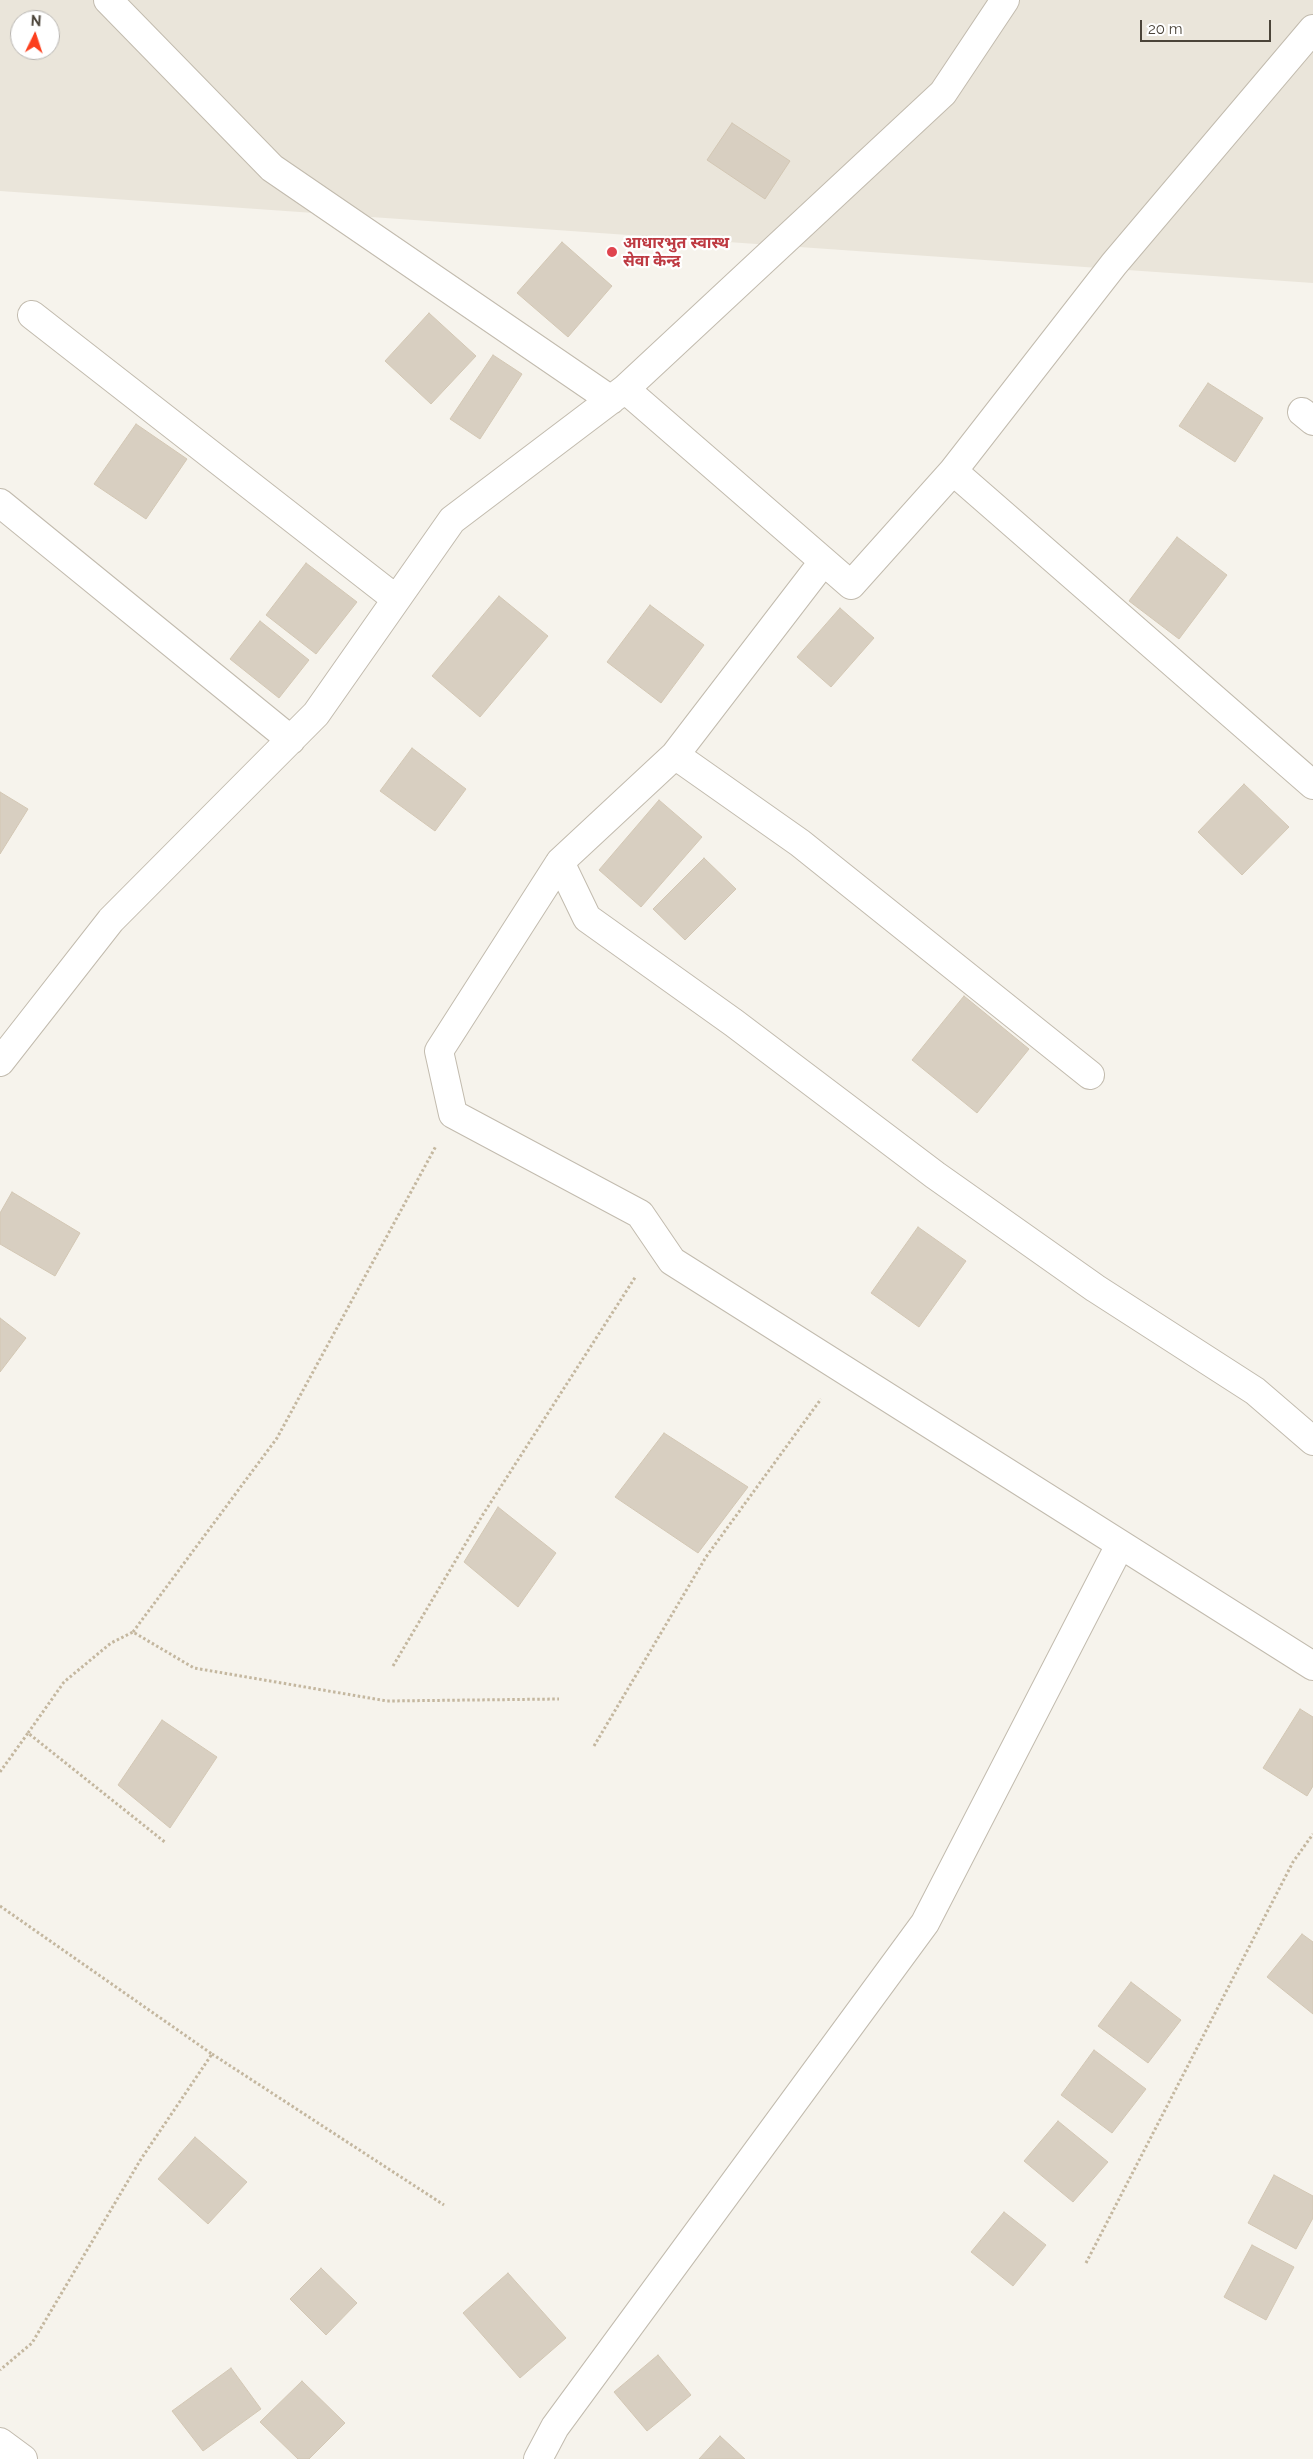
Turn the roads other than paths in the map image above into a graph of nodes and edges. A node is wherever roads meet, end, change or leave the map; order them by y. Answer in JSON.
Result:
{"nodes":[{"id":1,"x":108,"y":0,"type":"edge"},
{"id":2,"x":1005,"y":0,"type":"edge"},
{"id":3,"x":1313,"y":29,"type":"edge"},
{"id":4,"x":32,"y":314,"type":"dead end"},
{"id":5,"x":618,"y":394,"type":"junction"},
{"id":6,"x":953,"y":471,"type":"junction"},
{"id":7,"x":0,"y":503,"type":"edge"},
{"id":8,"x":823,"y":562,"type":"junction"},
{"id":9,"x":396,"y":599,"type":"junction"},
{"id":10,"x":291,"y":740,"type":"junction"},
{"id":11,"x":675,"y":755,"type":"junction"},
{"id":12,"x":1313,"y":785,"type":"edge"},
{"id":13,"x":560,"y":862,"type":"junction"},
{"id":14,"x":0,"y":1062,"type":"edge"},
{"id":15,"x":1090,"y":1075,"type":"dead end"},
{"id":16,"x":1313,"y":1442,"type":"edge"},
{"id":17,"x":1120,"y":1545,"type":"junction"},
{"id":18,"x":1313,"y":1666,"type":"edge"},
{"id":19,"x":538,"y":2459,"type":"edge"}],
"edges":[{"from":1,"to":5,"type":"street"},
{"from":2,"to":5,"type":"street"},
{"from":3,"to":6,"type":"street"},
{"from":4,"to":9,"type":"street"},
{"from":5,"to":8,"type":"street"},
{"from":5,"to":9,"type":"street"},
{"from":6,"to":8,"type":"street"},
{"from":6,"to":12,"type":"street"},
{"from":7,"to":10,"type":"street"},
{"from":8,"to":11,"type":"street"},
{"from":9,"to":10,"type":"street"},
{"from":10,"to":14,"type":"street"},
{"from":11,"to":13,"type":"street"},
{"from":11,"to":15,"type":"street"},
{"from":13,"to":16,"type":"street"},
{"from":13,"to":17,"type":"street"},
{"from":17,"to":18,"type":"street"},
{"from":17,"to":19,"type":"street"}]}
